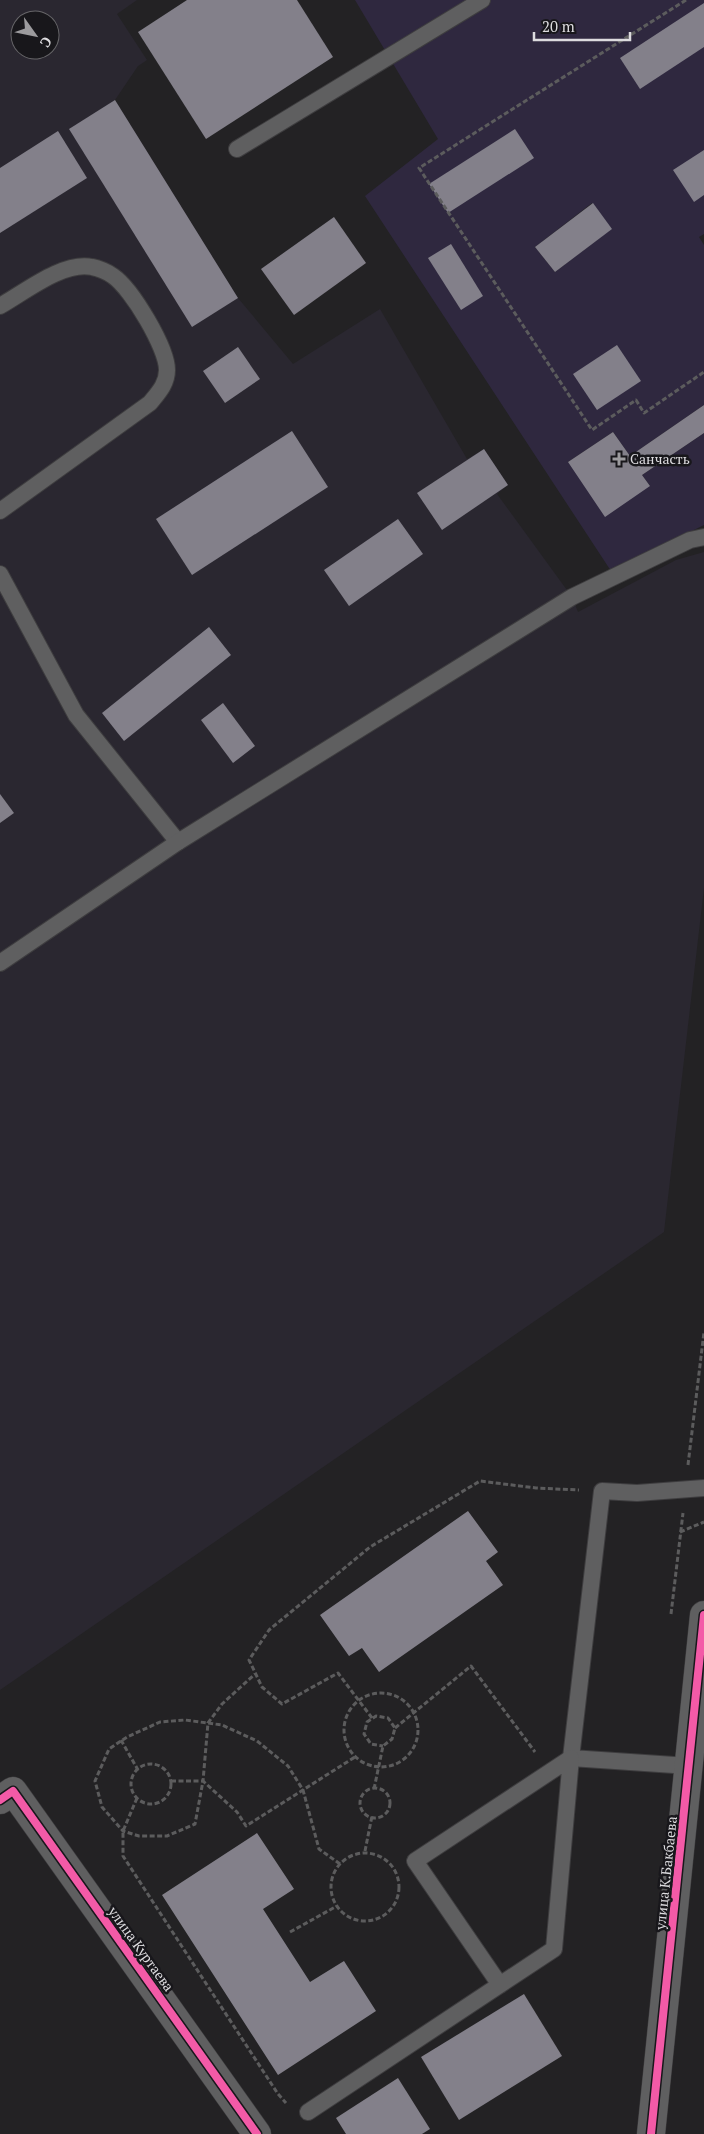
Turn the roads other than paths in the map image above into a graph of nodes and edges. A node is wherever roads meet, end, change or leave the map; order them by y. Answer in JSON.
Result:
{"nodes":[{"id":1,"x":482,"y":0,"type":"edge"},
{"id":2,"x":237,"y":149,"type":"dead end"},
{"id":3,"x":0,"y":306,"type":"edge"},
{"id":4,"x":0,"y":511,"type":"edge"},
{"id":5,"x":704,"y":537,"type":"edge"},
{"id":6,"x":0,"y":574,"type":"edge"},
{"id":7,"x":178,"y":842,"type":"junction"},
{"id":8,"x":0,"y":962,"type":"edge"},
{"id":9,"x":704,"y":1488,"type":"edge"},
{"id":10,"x":704,"y":1615,"type":"edge"},
{"id":11,"x":571,"y":1758,"type":"junction"},
{"id":12,"x":689,"y":1766,"type":"junction"},
{"id":13,"x":0,"y":1800,"type":"edge"},
{"id":14,"x":500,"y":1985,"type":"junction"},
{"id":15,"x":308,"y":2112,"type":"road end"},
{"id":16,"x":257,"y":2134,"type":"edge"},
{"id":17,"x":651,"y":2134,"type":"edge"}],
"edges":[{"from":1,"to":2,"type":"lane"},
{"from":3,"to":4,"type":"lane"},
{"from":5,"to":7,"type":"lane"},
{"from":6,"to":7,"type":"lane"},
{"from":7,"to":8,"type":"lane"},
{"from":9,"to":11,"type":"lane"},
{"from":10,"to":12,"type":"street","name":"улица К.Бакбаева"},
{"from":11,"to":12,"type":"lane"},
{"from":11,"to":14,"type":"lane"},
{"from":11,"to":14,"type":"lane"},
{"from":12,"to":17,"type":"street","name":"улица К.Бакбаева"},
{"from":13,"to":16,"type":"street","name":"улица Куртаева"},
{"from":14,"to":15,"type":"lane"}]}
